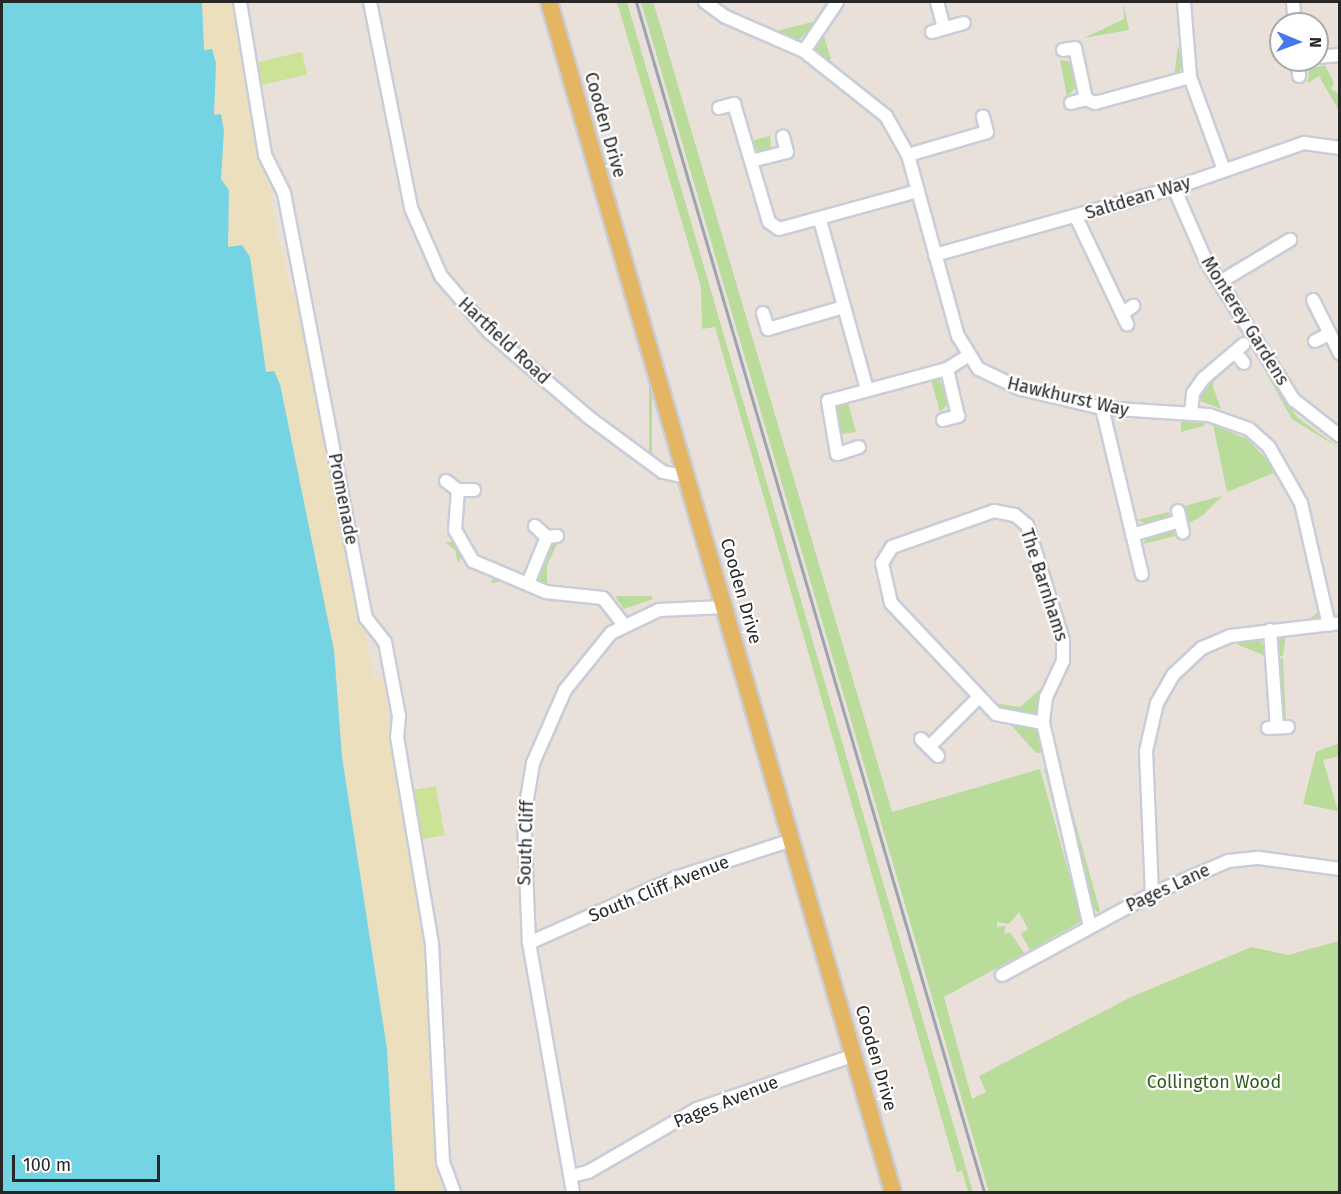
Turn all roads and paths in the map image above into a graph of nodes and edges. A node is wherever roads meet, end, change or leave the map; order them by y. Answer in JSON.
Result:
{"nodes":[{"id":1,"x":240,"y":2,"type":"edge"},
{"id":2,"x":370,"y":2,"type":"edge"},
{"id":3,"x":549,"y":2,"type":"edge"},
{"id":4,"x":705,"y":2,"type":"edge"},
{"id":5,"x":837,"y":2,"type":"edge"},
{"id":6,"x":937,"y":2,"type":"edge"},
{"id":7,"x":1184,"y":2,"type":"edge"},
{"id":8,"x":964,"y":23,"type":"dead end"},
{"id":9,"x":1062,"y":50,"type":"dead end"},
{"id":10,"x":804,"y":51,"type":"junction"},
{"id":11,"x":1299,"y":72,"type":"edge"},
{"id":12,"x":1299,"y":76,"type":"dead end"},
{"id":13,"x":1190,"y":77,"type":"junction"},
{"id":14,"x":1086,"y":99,"type":"junction"},
{"id":15,"x":1071,"y":103,"type":"dead end"},
{"id":16,"x":719,"y":108,"type":"dead end"},
{"id":17,"x":983,"y":117,"type":"dead end"},
{"id":18,"x":783,"y":137,"type":"dead end"},
{"id":19,"x":1340,"y":148,"type":"edge"},
{"id":20,"x":908,"y":155,"type":"junction"},
{"id":21,"x":751,"y":161,"type":"junction"},
{"id":22,"x":1224,"y":170,"type":"junction"},
{"id":23,"x":1174,"y":188,"type":"junction"},
{"id":24,"x":918,"y":191,"type":"junction"},
{"id":25,"x":1076,"y":217,"type":"junction"},
{"id":26,"x":820,"y":220,"type":"junction"},
{"id":27,"x":1285,"y":247,"type":"dead end"},
{"id":28,"x":935,"y":255,"type":"junction"},
{"id":29,"x":1220,"y":282,"type":"junction"},
{"id":30,"x":1313,"y":300,"type":"dead end"},
{"id":31,"x":1133,"y":306,"type":"dead end"},
{"id":32,"x":844,"y":307,"type":"junction"},
{"id":33,"x":763,"y":313,"type":"dead end"},
{"id":34,"x":1329,"y":334,"type":"junction"},
{"id":35,"x":1315,"y":341,"type":"dead end"},
{"id":36,"x":1340,"y":354,"type":"edge"},
{"id":37,"x":968,"y":356,"type":"junction"},
{"id":38,"x":1244,"y":363,"type":"dead end"},
{"id":39,"x":947,"y":369,"type":"junction"},
{"id":40,"x":867,"y":389,"type":"junction"},
{"id":41,"x":1102,"y":408,"type":"junction"},
{"id":42,"x":1191,"y":413,"type":"junction"},
{"id":43,"x":943,"y":420,"type":"dead end"},
{"id":44,"x":1337,"y":429,"type":"edge"},
{"id":45,"x":859,"y":447,"type":"dead end"},
{"id":46,"x":687,"y":477,"type":"junction"},
{"id":47,"x":446,"y":481,"type":"dead end"},
{"id":48,"x":458,"y":490,"type":"junction"},
{"id":49,"x":474,"y":490,"type":"dead end"},
{"id":50,"x":1180,"y":521,"type":"dead end"},
{"id":51,"x":535,"y":526,"type":"dead end"},
{"id":52,"x":1132,"y":535,"type":"junction"},
{"id":53,"x":1142,"y":574,"type":"dead end"},
{"id":54,"x":529,"y":581,"type":"junction"},
{"id":55,"x":725,"y":607,"type":"junction"},
{"id":56,"x":623,"y":624,"type":"junction"},
{"id":57,"x":1334,"y":624,"type":"edge"},
{"id":58,"x":1270,"y":630,"type":"junction"},
{"id":59,"x":978,"y":698,"type":"junction"},
{"id":60,"x":1043,"y":723,"type":"junction"},
{"id":61,"x":1277,"y":727,"type":"dead end"},
{"id":62,"x":930,"y":748,"type":"dead end"},
{"id":63,"x":792,"y":840,"type":"junction"},
{"id":64,"x":1340,"y":869,"type":"edge"},
{"id":65,"x":1152,"y":894,"type":"junction"},
{"id":66,"x":1090,"y":926,"type":"junction"},
{"id":67,"x":529,"y":943,"type":"junction"},
{"id":68,"x":1009,"y":976,"type":"dead end"},
{"id":69,"x":855,"y":1055,"type":"junction"},
{"id":70,"x":571,"y":1176,"type":"junction"},
{"id":71,"x":453,"y":1188,"type":"edge"},
{"id":72,"x":573,"y":1192,"type":"edge"},
{"id":73,"x":893,"y":1192,"type":"edge"}],
"edges":[{"from":1,"to":71,"type":"street","name":"Promenade"},
{"from":2,"to":46,"type":"street","name":"Hartfield Road"},
{"from":3,"to":46,"type":"main road","name":"Cooden Drive"},
{"from":4,"to":10,"type":"street","name":"Hawkhurst Way"},
{"from":5,"to":10,"type":"street"},
{"from":6,"to":8,"type":"street"},
{"from":7,"to":13,"type":"street"},
{"from":9,"to":14,"type":"street"},
{"from":10,"to":20,"type":"street","name":"Hawkhurst Way"},
{"from":11,"to":12,"type":"street"},
{"from":13,"to":14,"type":"street"},
{"from":13,"to":22,"type":"street"},
{"from":14,"to":15,"type":"street"},
{"from":16,"to":21,"type":"street"},
{"from":17,"to":20,"type":"street"},
{"from":18,"to":21,"type":"street"},
{"from":19,"to":22,"type":"street","name":"Saltdean Way"},
{"from":20,"to":24,"type":"street","name":"Hawkhurst Way"},
{"from":21,"to":26,"type":"street"},
{"from":22,"to":23,"type":"street","name":"Saltdean Way"},
{"from":23,"to":25,"type":"street","name":"Saltdean Way"},
{"from":23,"to":29,"type":"street","name":"Monterey Gardens"},
{"from":24,"to":26,"type":"street"},
{"from":24,"to":28,"type":"street","name":"Hawkhurst Way"},
{"from":25,"to":28,"type":"street","name":"Saltdean Way"},
{"from":25,"to":31,"type":"street"},
{"from":26,"to":32,"type":"street"},
{"from":27,"to":29,"type":"street"},
{"from":28,"to":37,"type":"street","name":"Hawkhurst Way"},
{"from":29,"to":44,"type":"street","name":"Monterey Gardens"},
{"from":30,"to":34,"type":"street"},
{"from":32,"to":33,"type":"street"},
{"from":32,"to":40,"type":"street"},
{"from":34,"to":35,"type":"street"},
{"from":34,"to":36,"type":"street"},
{"from":37,"to":39,"type":"street"},
{"from":37,"to":41,"type":"street","name":"Hawkhurst Way"},
{"from":38,"to":42,"type":"street"},
{"from":39,"to":40,"type":"street"},
{"from":39,"to":43,"type":"street"},
{"from":40,"to":45,"type":"street"},
{"from":41,"to":42,"type":"street","name":"Hawkhurst Way"},
{"from":41,"to":52,"type":"street"},
{"from":42,"to":57,"type":"street","name":"Hawkhurst Way"},
{"from":46,"to":55,"type":"main road","name":"Cooden Drive"},
{"from":47,"to":48,"type":"street"},
{"from":48,"to":49,"type":"street"},
{"from":48,"to":54,"type":"street"},
{"from":50,"to":52,"type":"street"},
{"from":51,"to":54,"type":"street"},
{"from":52,"to":53,"type":"street"},
{"from":54,"to":56,"type":"street"},
{"from":55,"to":56,"type":"street","name":"South Cliff"},
{"from":55,"to":63,"type":"main road","name":"Cooden Drive"},
{"from":56,"to":67,"type":"street","name":"South Cliff"},
{"from":57,"to":58,"type":"street"},
{"from":58,"to":61,"type":"street"},
{"from":58,"to":65,"type":"street"},
{"from":59,"to":60,"type":"street","name":"The Barnhams"},
{"from":59,"to":60,"type":"street","name":"The Barnhams"},
{"from":59,"to":62,"type":"street"},
{"from":60,"to":66,"type":"street","name":"The Barnhams"},
{"from":63,"to":67,"type":"street","name":"South Cliff Avenue"},
{"from":63,"to":69,"type":"main road","name":"Cooden Drive"},
{"from":64,"to":65,"type":"street","name":"Pages Lane"},
{"from":65,"to":66,"type":"street","name":"Pages Lane"},
{"from":66,"to":68,"type":"street","name":"Pages Lane"},
{"from":67,"to":70,"type":"street","name":"South Cliff"},
{"from":69,"to":70,"type":"street","name":"Pages Avenue"},
{"from":69,"to":73,"type":"main road","name":"Cooden Drive"},
{"from":70,"to":72,"type":"street","name":"South Cliff"}]}
